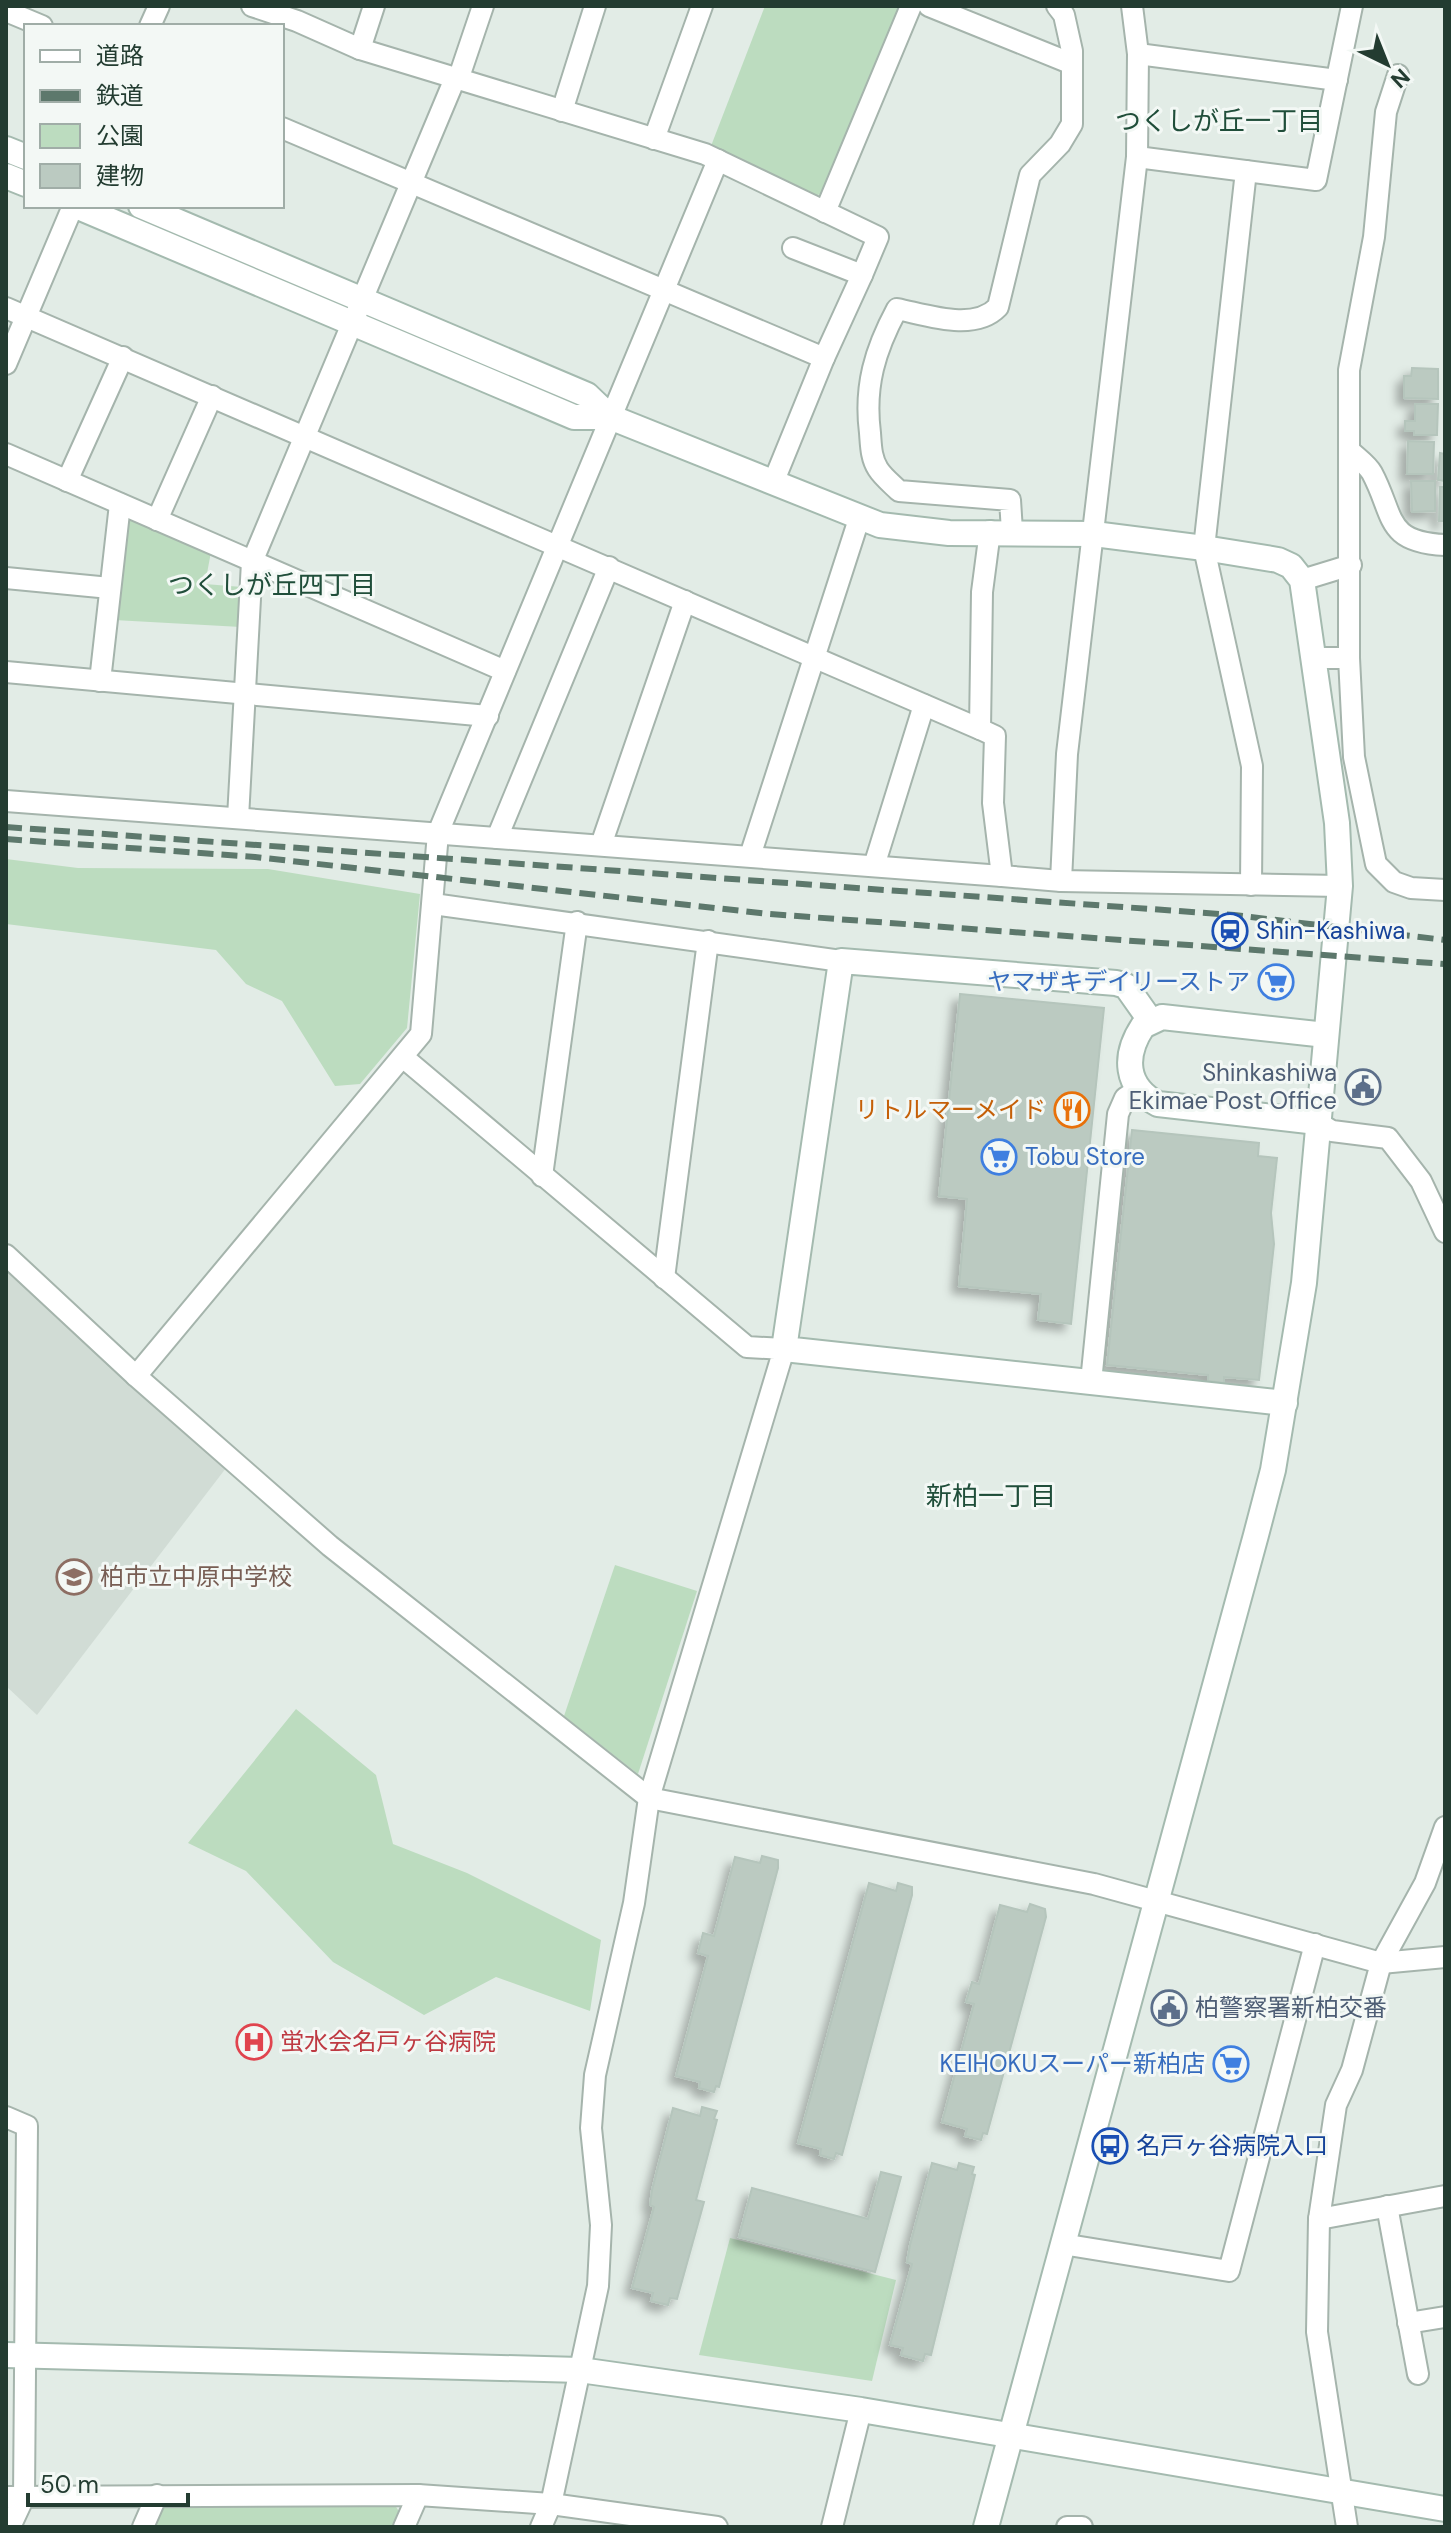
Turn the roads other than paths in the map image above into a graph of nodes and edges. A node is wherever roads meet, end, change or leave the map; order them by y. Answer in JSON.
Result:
{"nodes":[{"id":1,"x":374,"y":6,"type":"edge"},
{"id":2,"x":483,"y":6,"type":"edge"},
{"id":3,"x":595,"y":6,"type":"edge"},
{"id":4,"x":702,"y":6,"type":"edge"},
{"id":5,"x":911,"y":6,"type":"edge"},
{"id":6,"x":929,"y":6,"type":"edge"},
{"id":7,"x":1057,"y":6,"type":"edge"},
{"id":8,"x":1132,"y":6,"type":"edge"},
{"id":9,"x":1352,"y":6,"type":"edge"},
{"id":10,"x":263,"y":8,"type":"edge"},
{"id":11,"x":6,"y":11,"type":"edge"},
{"id":12,"x":37,"y":24,"type":"edge"},
{"id":13,"x":360,"y":49,"type":"junction"},
{"id":14,"x":1138,"y":54,"type":"junction"},
{"id":15,"x":1070,"y":63,"type":"junction"},
{"id":16,"x":1398,"y":75,"type":"dead end"},
{"id":17,"x":458,"y":77,"type":"junction"},
{"id":18,"x":1337,"y":80,"type":"junction"},
{"id":19,"x":562,"y":111,"type":"junction"},
{"id":20,"x":284,"y":129,"type":"edge"},
{"id":21,"x":654,"y":139,"type":"junction"},
{"id":22,"x":1137,"y":157,"type":"junction"},
{"id":23,"x":718,"y":160,"type":"junction"},
{"id":24,"x":1246,"y":171,"type":"junction"},
{"id":25,"x":411,"y":183,"type":"junction"},
{"id":26,"x":73,"y":208,"type":"edge"},
{"id":27,"x":79,"y":208,"type":"edge"},
{"id":28,"x":146,"y":208,"type":"edge"},
{"id":29,"x":825,"y":212,"type":"junction"},
{"id":30,"x":793,"y":248,"type":"dead end"},
{"id":31,"x":862,"y":275,"type":"junction"},
{"id":32,"x":662,"y":291,"type":"junction"},
{"id":33,"x":362,"y":300,"type":"junction"},
{"id":34,"x":6,"y":308,"type":"edge"},
{"id":35,"x":26,"y":317,"type":"junction"},
{"id":36,"x":352,"y":324,"type":"junction"},
{"id":37,"x":123,"y":357,"type":"junction"},
{"id":38,"x":824,"y":358,"type":"junction"},
{"id":39,"x":6,"y":364,"type":"edge"},
{"id":40,"x":212,"y":396,"type":"junction"},
{"id":41,"x":610,"y":417,"type":"junction"},
{"id":42,"x":305,"y":437,"type":"junction"},
{"id":43,"x":1349,"y":450,"type":"junction"},
{"id":44,"x":6,"y":454,"type":"edge"},
{"id":45,"x":67,"y":481,"type":"junction"},
{"id":46,"x":773,"y":483,"type":"junction"},
{"id":47,"x":120,"y":504,"type":"junction"},
{"id":48,"x":859,"y":519,"type":"junction"},
{"id":49,"x":157,"y":520,"type":"junction"},
{"id":50,"x":1001,"y":531,"type":"junction"},
{"id":51,"x":1094,"y":534,"type":"junction"},
{"id":52,"x":558,"y":545,"type":"junction"},
{"id":53,"x":1445,"y":545,"type":"edge"},
{"id":54,"x":1204,"y":548,"type":"junction"},
{"id":55,"x":252,"y":562,"type":"junction"},
{"id":56,"x":1351,"y":565,"type":"junction"},
{"id":57,"x":609,"y":567,"type":"junction"},
{"id":58,"x":6,"y":578,"type":"edge"},
{"id":59,"x":1302,"y":580,"type":"junction"},
{"id":60,"x":110,"y":588,"type":"junction"},
{"id":61,"x":685,"y":601,"type":"junction"},
{"id":62,"x":815,"y":657,"type":"junction"},
{"id":63,"x":1315,"y":658,"type":"junction"},
{"id":64,"x":1349,"y":658,"type":"junction"},
{"id":65,"x":505,"y":671,"type":"junction"},
{"id":66,"x":6,"y":672,"type":"edge"},
{"id":67,"x":100,"y":681,"type":"junction"},
{"id":68,"x":245,"y":695,"type":"junction"},
{"id":69,"x":924,"y":705,"type":"junction"},
{"id":70,"x":488,"y":716,"type":"junction"},
{"id":71,"x":980,"y":729,"type":"junction"},
{"id":72,"x":6,"y":801,"type":"edge"},
{"id":73,"x":238,"y":818,"type":"junction"},
{"id":74,"x":438,"y":833,"type":"junction"},
{"id":75,"x":497,"y":838,"type":"junction"},
{"id":76,"x":601,"y":845,"type":"junction"},
{"id":77,"x":750,"y":856,"type":"junction"},
{"id":78,"x":874,"y":866,"type":"junction"},
{"id":79,"x":1002,"y":876,"type":"junction"},
{"id":80,"x":1061,"y":881,"type":"junction"},
{"id":81,"x":1251,"y":885,"type":"junction"},
{"id":82,"x":1340,"y":886,"type":"junction"},
{"id":83,"x":1445,"y":890,"type":"edge"},
{"id":84,"x":433,"y":904,"type":"junction"},
{"id":85,"x":577,"y":922,"type":"junction"},
{"id":86,"x":708,"y":941,"type":"junction"},
{"id":87,"x":841,"y":961,"type":"junction"},
{"id":88,"x":1150,"y":1020,"type":"junction"},
{"id":89,"x":1326,"y":1035,"type":"junction"},
{"id":90,"x":404,"y":1058,"type":"junction"},
{"id":91,"x":1137,"y":1090,"type":"junction"},
{"id":92,"x":1317,"y":1122,"type":"junction"},
{"id":93,"x":542,"y":1176,"type":"junction"},
{"id":94,"x":1445,"y":1232,"type":"edge"},
{"id":95,"x":6,"y":1255,"type":"edge"},
{"id":96,"x":664,"y":1278,"type":"junction"},
{"id":97,"x":784,"y":1349,"type":"junction"},
{"id":98,"x":136,"y":1376,"type":"junction"},
{"id":99,"x":1091,"y":1382,"type":"junction"},
{"id":100,"x":1285,"y":1403,"type":"junction"},
{"id":101,"x":649,"y":1798,"type":"junction"},
{"id":102,"x":1445,"y":1827,"type":"edge"},
{"id":103,"x":1157,"y":1902,"type":"junction"},
{"id":104,"x":1315,"y":1944,"type":"junction"},
{"id":105,"x":1445,"y":1957,"type":"edge"},
{"id":106,"x":1381,"y":1963,"type":"junction"},
{"id":107,"x":6,"y":2117,"type":"edge"},
{"id":108,"x":1445,"y":2196,"type":"edge"},
{"id":109,"x":1387,"y":2206,"type":"junction"},
{"id":110,"x":15,"y":2218,"type":"edge"},
{"id":111,"x":1319,"y":2219,"type":"junction"},
{"id":112,"x":1062,"y":2244,"type":"junction"},
{"id":113,"x":1445,"y":2317,"type":"edge"},
{"id":114,"x":1408,"y":2323,"type":"junction"},
{"id":115,"x":16,"y":2355,"type":"edge"},
{"id":116,"x":580,"y":2370,"type":"junction"},
{"id":117,"x":1418,"y":2374,"type":"dead end"},
{"id":118,"x":861,"y":2410,"type":"junction"},
{"id":119,"x":1010,"y":2437,"type":"junction"},
{"id":120,"x":1341,"y":2491,"type":"junction"},
{"id":121,"x":157,"y":2495,"type":"junction"},
{"id":122,"x":418,"y":2495,"type":"junction"},
{"id":123,"x":15,"y":2497,"type":"edge"},
{"id":124,"x":551,"y":2504,"type":"junction"},
{"id":125,"x":1445,"y":2509,"type":"edge"},
{"id":126,"x":674,"y":2524,"type":"edge"},
{"id":127,"x":10,"y":2527,"type":"edge"},
{"id":128,"x":143,"y":2527,"type":"edge"},
{"id":129,"x":404,"y":2527,"type":"edge"},
{"id":130,"x":541,"y":2527,"type":"edge"},
{"id":131,"x":717,"y":2527,"type":"edge"},
{"id":132,"x":832,"y":2527,"type":"edge"},
{"id":133,"x":986,"y":2527,"type":"edge"},
{"id":134,"x":1067,"y":2527,"type":"edge"},
{"id":135,"x":1082,"y":2527,"type":"edge"},
{"id":136,"x":1347,"y":2527,"type":"edge"}],
"edges":[{"from":1,"to":13,"type":"street"},
{"from":2,"to":17,"type":"street"},
{"from":3,"to":19,"type":"street"},
{"from":4,"to":21,"type":"street"},
{"from":5,"to":29,"type":"street"},
{"from":6,"to":15,"type":"street"},
{"from":7,"to":15,"type":"street"},
{"from":8,"to":14,"type":"street"},
{"from":9,"to":18,"type":"street"},
{"from":10,"to":13,"type":"street"},
{"from":11,"to":12,"type":"street"},
{"from":13,"to":17,"type":"street"},
{"from":14,"to":18,"type":"street"},
{"from":14,"to":22,"type":"street"},
{"from":15,"to":50,"type":"street"},
{"from":16,"to":43,"type":"street"},
{"from":17,"to":19,"type":"street"},
{"from":17,"to":25,"type":"street"},
{"from":18,"to":24,"type":"street"},
{"from":19,"to":21,"type":"street"},
{"from":20,"to":25,"type":"street"},
{"from":21,"to":23,"type":"street"},
{"from":22,"to":24,"type":"street"},
{"from":22,"to":51,"type":"street"},
{"from":23,"to":29,"type":"street"},
{"from":23,"to":32,"type":"street"},
{"from":24,"to":54,"type":"street"},
{"from":25,"to":32,"type":"street"},
{"from":25,"to":33,"type":"street"},
{"from":26,"to":35,"type":"street"},
{"from":27,"to":36,"type":"street"},
{"from":28,"to":33,"type":"street"},
{"from":29,"to":31,"type":"street"},
{"from":30,"to":31,"type":"street"},
{"from":31,"to":38,"type":"street"},
{"from":32,"to":38,"type":"street"},
{"from":32,"to":41,"type":"street"},
{"from":33,"to":36,"type":"street"},
{"from":33,"to":41,"type":"street"},
{"from":34,"to":35,"type":"street"},
{"from":35,"to":37,"type":"street"},
{"from":35,"to":39,"type":"street"},
{"from":36,"to":41,"type":"street"},
{"from":36,"to":42,"type":"street"},
{"from":37,"to":40,"type":"street"},
{"from":37,"to":45,"type":"street"},
{"from":38,"to":46,"type":"street"},
{"from":40,"to":42,"type":"street"},
{"from":40,"to":49,"type":"street"},
{"from":41,"to":46,"type":"street"},
{"from":41,"to":52,"type":"street"},
{"from":42,"to":52,"type":"street"},
{"from":42,"to":55,"type":"street"},
{"from":43,"to":53,"type":"street"},
{"from":43,"to":56,"type":"street"},
{"from":44,"to":45,"type":"street"},
{"from":45,"to":47,"type":"street"},
{"from":46,"to":48,"type":"street"},
{"from":47,"to":49,"type":"street"},
{"from":47,"to":60,"type":"street"},
{"from":48,"to":50,"type":"street"},
{"from":48,"to":62,"type":"street"},
{"from":49,"to":55,"type":"street"},
{"from":50,"to":51,"type":"street"},
{"from":50,"to":71,"type":"street"},
{"from":51,"to":54,"type":"street"},
{"from":51,"to":80,"type":"street"},
{"from":52,"to":57,"type":"street"},
{"from":52,"to":65,"type":"street"},
{"from":54,"to":59,"type":"street"},
{"from":54,"to":81,"type":"street"},
{"from":55,"to":65,"type":"street"},
{"from":55,"to":68,"type":"street"},
{"from":56,"to":59,"type":"street"},
{"from":56,"to":64,"type":"street"},
{"from":57,"to":61,"type":"street"},
{"from":57,"to":75,"type":"street"},
{"from":58,"to":60,"type":"street"},
{"from":59,"to":63,"type":"street"},
{"from":60,"to":67,"type":"street"},
{"from":61,"to":62,"type":"street"},
{"from":61,"to":76,"type":"street"},
{"from":62,"to":69,"type":"street"},
{"from":62,"to":77,"type":"street"},
{"from":63,"to":64,"type":"street"},
{"from":63,"to":82,"type":"street"},
{"from":64,"to":83,"type":"street"},
{"from":65,"to":70,"type":"street"},
{"from":66,"to":67,"type":"street"},
{"from":67,"to":68,"type":"street"},
{"from":68,"to":70,"type":"street"},
{"from":68,"to":73,"type":"street"},
{"from":69,"to":71,"type":"street"},
{"from":69,"to":78,"type":"street"},
{"from":70,"to":74,"type":"street"},
{"from":71,"to":79,"type":"street"},
{"from":72,"to":73,"type":"street"},
{"from":73,"to":74,"type":"street"},
{"from":74,"to":75,"type":"street"},
{"from":74,"to":84,"type":"street"},
{"from":75,"to":76,"type":"street"},
{"from":76,"to":77,"type":"street"},
{"from":77,"to":78,"type":"street"},
{"from":78,"to":79,"type":"street"},
{"from":79,"to":80,"type":"street"},
{"from":80,"to":81,"type":"street"},
{"from":81,"to":82,"type":"street"},
{"from":82,"to":89,"type":"street"},
{"from":84,"to":85,"type":"street"},
{"from":84,"to":90,"type":"street"},
{"from":85,"to":86,"type":"street"},
{"from":85,"to":93,"type":"street"},
{"from":86,"to":87,"type":"street"},
{"from":86,"to":96,"type":"street"},
{"from":87,"to":88,"type":"street"},
{"from":87,"to":97,"type":"street"},
{"from":88,"to":89,"type":"street"},
{"from":88,"to":91,"type":"street"},
{"from":89,"to":92,"type":"street"},
{"from":90,"to":93,"type":"street"},
{"from":90,"to":98,"type":"street"},
{"from":91,"to":92,"type":"street"},
{"from":91,"to":99,"type":"street"},
{"from":92,"to":94,"type":"street"},
{"from":92,"to":100,"type":"street"},
{"from":93,"to":96,"type":"street"},
{"from":95,"to":98,"type":"street"},
{"from":96,"to":97,"type":"street"},
{"from":97,"to":99,"type":"street"},
{"from":97,"to":101,"type":"street"},
{"from":98,"to":101,"type":"street"},
{"from":99,"to":100,"type":"street"},
{"from":100,"to":103,"type":"street"},
{"from":101,"to":103,"type":"street"},
{"from":101,"to":116,"type":"street"},
{"from":102,"to":106,"type":"street"},
{"from":103,"to":104,"type":"street"},
{"from":103,"to":112,"type":"street"},
{"from":104,"to":106,"type":"street"},
{"from":104,"to":112,"type":"street"},
{"from":105,"to":106,"type":"street"},
{"from":106,"to":111,"type":"street"},
{"from":107,"to":110,"type":"street"},
{"from":108,"to":109,"type":"street"},
{"from":109,"to":111,"type":"street"},
{"from":109,"to":114,"type":"street"},
{"from":110,"to":115,"type":"street"},
{"from":111,"to":120,"type":"street"},
{"from":112,"to":119,"type":"street"},
{"from":113,"to":114,"type":"street"},
{"from":114,"to":117,"type":"street"},
{"from":115,"to":116,"type":"street"},
{"from":115,"to":123,"type":"street"},
{"from":116,"to":118,"type":"street"},
{"from":116,"to":124,"type":"street"},
{"from":118,"to":119,"type":"street"},
{"from":118,"to":132,"type":"street"},
{"from":119,"to":120,"type":"street"},
{"from":119,"to":133,"type":"street"},
{"from":120,"to":125,"type":"street"},
{"from":120,"to":136,"type":"street"},
{"from":121,"to":122,"type":"street"},
{"from":121,"to":123,"type":"street"},
{"from":121,"to":128,"type":"street"},
{"from":122,"to":124,"type":"street"},
{"from":122,"to":129,"type":"street"},
{"from":123,"to":127,"type":"street"},
{"from":124,"to":126,"type":"street"},
{"from":124,"to":130,"type":"street"},
{"from":126,"to":131,"type":"street"},
{"from":134,"to":135,"type":"street"}]}
